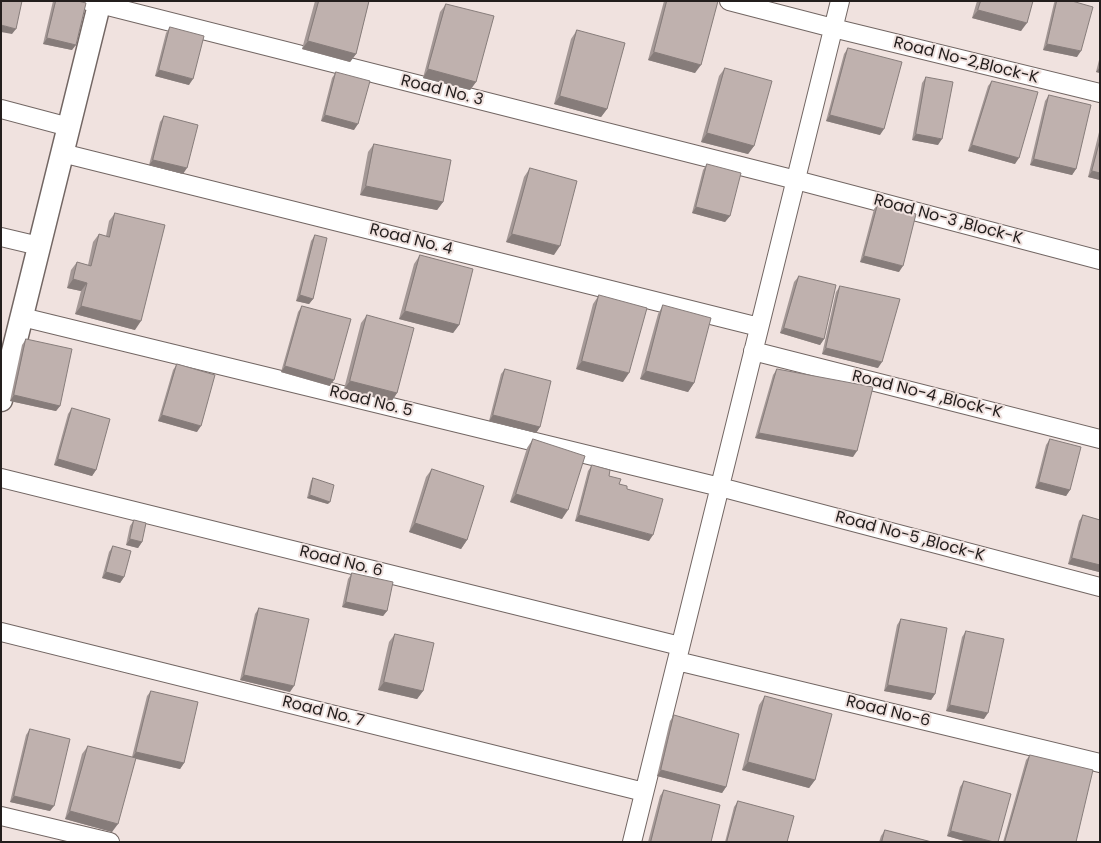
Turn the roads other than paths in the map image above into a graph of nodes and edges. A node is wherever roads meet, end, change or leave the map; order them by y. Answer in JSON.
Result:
{"nodes":[{"id":1,"x":729,"y":1,"type":"edge"},
{"id":2,"x":840,"y":1,"type":"edge"},
{"id":3,"x":96,"y":2,"type":"edge"},
{"id":4,"x":833,"y":28,"type":"junction"},
{"id":5,"x":1100,"y":93,"type":"edge"},
{"id":6,"x":1,"y":109,"type":"edge"},
{"id":7,"x":69,"y":127,"type":"junction"},
{"id":8,"x":62,"y":153,"type":"junction"},
{"id":9,"x":796,"y":180,"type":"junction"},
{"id":10,"x":1,"y":237,"type":"edge"},
{"id":11,"x":39,"y":246,"type":"junction"},
{"id":12,"x":1100,"y":260,"type":"edge"},
{"id":13,"x":22,"y":317,"type":"junction"},
{"id":14,"x":759,"y":327,"type":"junction"},
{"id":15,"x":754,"y":351,"type":"junction"},
{"id":16,"x":5,"y":369,"type":"edge"},
{"id":17,"x":1,"y":400,"type":"edge"},
{"id":18,"x":1100,"y":439,"type":"edge"},
{"id":19,"x":1,"y":478,"type":"edge"},
{"id":20,"x":720,"y":487,"type":"junction"},
{"id":21,"x":1100,"y":587,"type":"edge"},
{"id":22,"x":1,"y":632,"type":"edge"},
{"id":23,"x":678,"y":654,"type":"junction"},
{"id":24,"x":1100,"y":763,"type":"edge"},
{"id":25,"x":644,"y":792,"type":"junction"},
{"id":26,"x":1,"y":816,"type":"edge"},
{"id":27,"x":110,"y":842,"type":"edge"},
{"id":28,"x":632,"y":842,"type":"edge"}],
"edges":[{"from":1,"to":4,"type":"street","name":"Road No-2,Block-K"},
{"from":2,"to":4,"type":"street"},
{"from":3,"to":7,"type":"street"},
{"from":3,"to":9,"type":"street","name":"Road No. 3"},
{"from":4,"to":5,"type":"street","name":"Road No-2,Block-K"},
{"from":4,"to":9,"type":"street"},
{"from":6,"to":7,"type":"street"},
{"from":7,"to":8,"type":"street"},
{"from":8,"to":11,"type":"street"},
{"from":8,"to":14,"type":"street","name":"Road No. 4"},
{"from":9,"to":12,"type":"street","name":"Road No-3 ,Block-K"},
{"from":9,"to":14,"type":"street"},
{"from":10,"to":11,"type":"street"},
{"from":11,"to":13,"type":"street"},
{"from":13,"to":16,"type":"street"},
{"from":13,"to":20,"type":"street","name":"Road No. 5"},
{"from":14,"to":15,"type":"street"},
{"from":15,"to":18,"type":"street","name":"Road No-4 ,Block-K"},
{"from":15,"to":20,"type":"street"},
{"from":16,"to":17,"type":"street"},
{"from":19,"to":23,"type":"street","name":"Road No. 6"},
{"from":20,"to":21,"type":"street","name":"Road No-5 ,Block-K"},
{"from":20,"to":23,"type":"street"},
{"from":22,"to":25,"type":"street","name":"Road No. 7"},
{"from":23,"to":24,"type":"street","name":"Road No-6"},
{"from":23,"to":25,"type":"street"},
{"from":25,"to":28,"type":"street"},
{"from":26,"to":27,"type":"street"}]}
